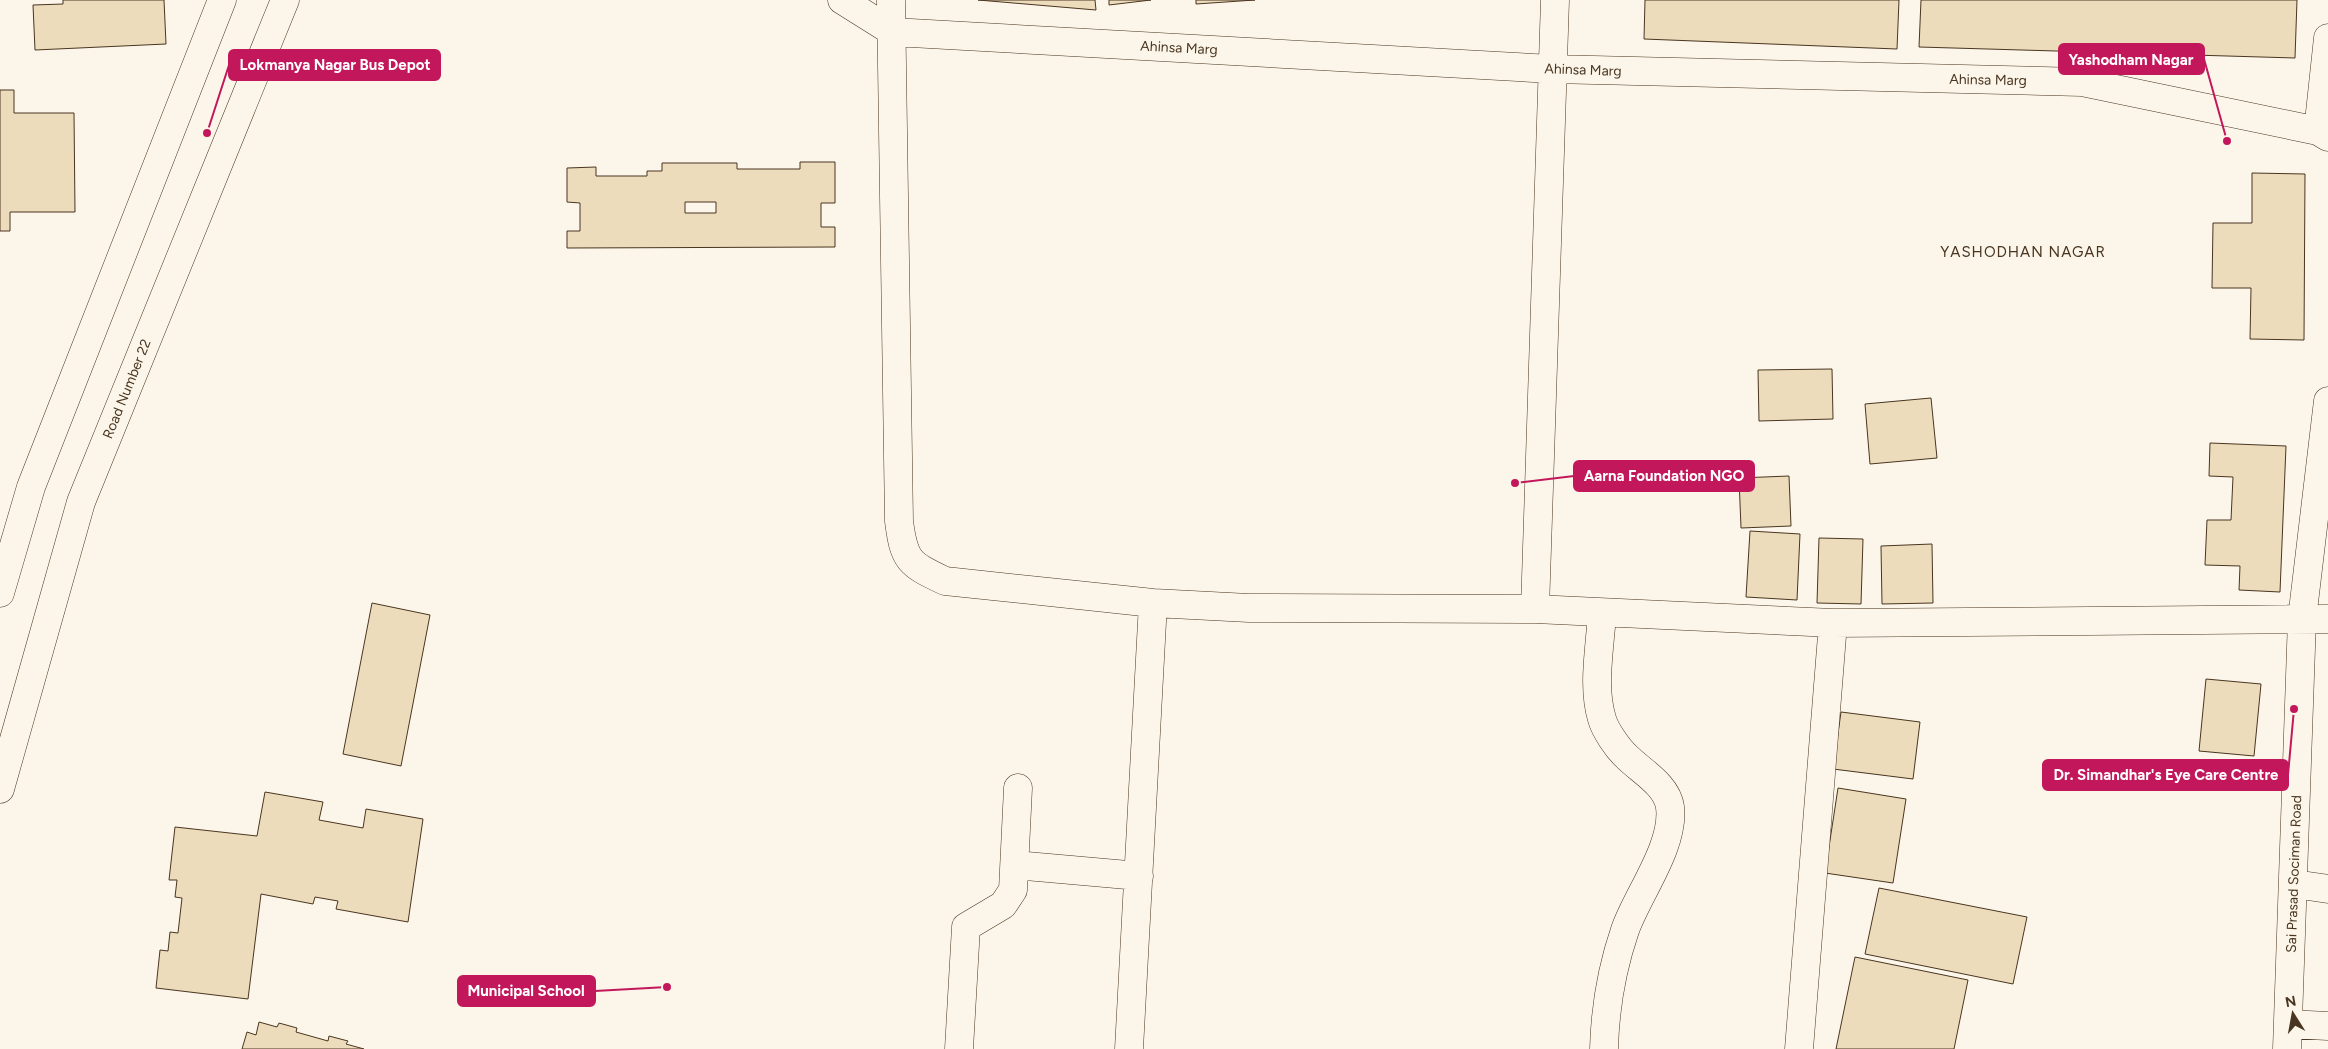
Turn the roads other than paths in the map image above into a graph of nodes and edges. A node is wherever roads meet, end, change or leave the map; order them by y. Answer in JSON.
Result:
{"nodes":[{"id":1,"x":222,"y":0,"type":"edge"},
{"id":2,"x":285,"y":0,"type":"edge"},
{"id":3,"x":842,"y":0,"type":"edge"},
{"id":4,"x":891,"y":0,"type":"edge"},
{"id":5,"x":1555,"y":0,"type":"edge"},
{"id":6,"x":893,"y":32,"type":"junction"},
{"id":7,"x":2328,"y":38,"type":"edge"},
{"id":8,"x":1552,"y":69,"type":"junction"},
{"id":9,"x":2323,"y":134,"type":"edge"},
{"id":10,"x":2328,"y":401,"type":"edge"},
{"id":11,"x":0,"y":592,"type":"edge"},
{"id":12,"x":1153,"y":603,"type":"junction"},
{"id":13,"x":1535,"y":609,"type":"junction"},
{"id":14,"x":1602,"y":614,"type":"junction"},
{"id":15,"x":2315,"y":619,"type":"edge"},
{"id":16,"x":1833,"y":623,"type":"junction"},
{"id":17,"x":1018,"y":788,"type":"dead end"},
{"id":18,"x":0,"y":790,"type":"edge"},
{"id":19,"x":1015,"y":865,"type":"junction"},
{"id":20,"x":1139,"y":876,"type":"junction"},
{"id":21,"x":2294,"y":884,"type":"junction"},
{"id":22,"x":2328,"y":889,"type":"edge"},
{"id":23,"x":2328,"y":1026,"type":"edge"},
{"id":24,"x":2288,"y":1036,"type":"edge"},
{"id":25,"x":960,"y":1049,"type":"edge"},
{"id":26,"x":1129,"y":1049,"type":"edge"},
{"id":27,"x":1604,"y":1049,"type":"edge"},
{"id":28,"x":1799,"y":1049,"type":"edge"}],
"edges":[{"from":1,"to":11,"type":"street"},
{"from":2,"to":18,"type":"street","name":"Road Number 22"},
{"from":3,"to":6,"type":"street","name":"Ahinsa Marg"},
{"from":4,"to":6,"type":"street"},
{"from":5,"to":8,"type":"street"},
{"from":6,"to":8,"type":"street","name":"Ahinsa Marg"},
{"from":6,"to":12,"type":"street"},
{"from":7,"to":9,"type":"street"},
{"from":8,"to":9,"type":"street","name":"Ahinsa Marg"},
{"from":8,"to":13,"type":"street"},
{"from":10,"to":15,"type":"street","name":"Sai Prasad Sociman Road"},
{"from":12,"to":13,"type":"street"},
{"from":12,"to":20,"type":"street"},
{"from":13,"to":14,"type":"street"},
{"from":14,"to":16,"type":"street"},
{"from":14,"to":27,"type":"street"},
{"from":15,"to":16,"type":"street"},
{"from":15,"to":21,"type":"street","name":"Sai Prasad Sociman Road"},
{"from":16,"to":28,"type":"street"},
{"from":17,"to":19,"type":"street"},
{"from":19,"to":20,"type":"street"},
{"from":19,"to":25,"type":"street"},
{"from":20,"to":26,"type":"street"},
{"from":21,"to":22,"type":"street"},
{"from":21,"to":24,"type":"street","name":"Sai Prasad Sociman Road"},
{"from":23,"to":24,"type":"street"}]}
